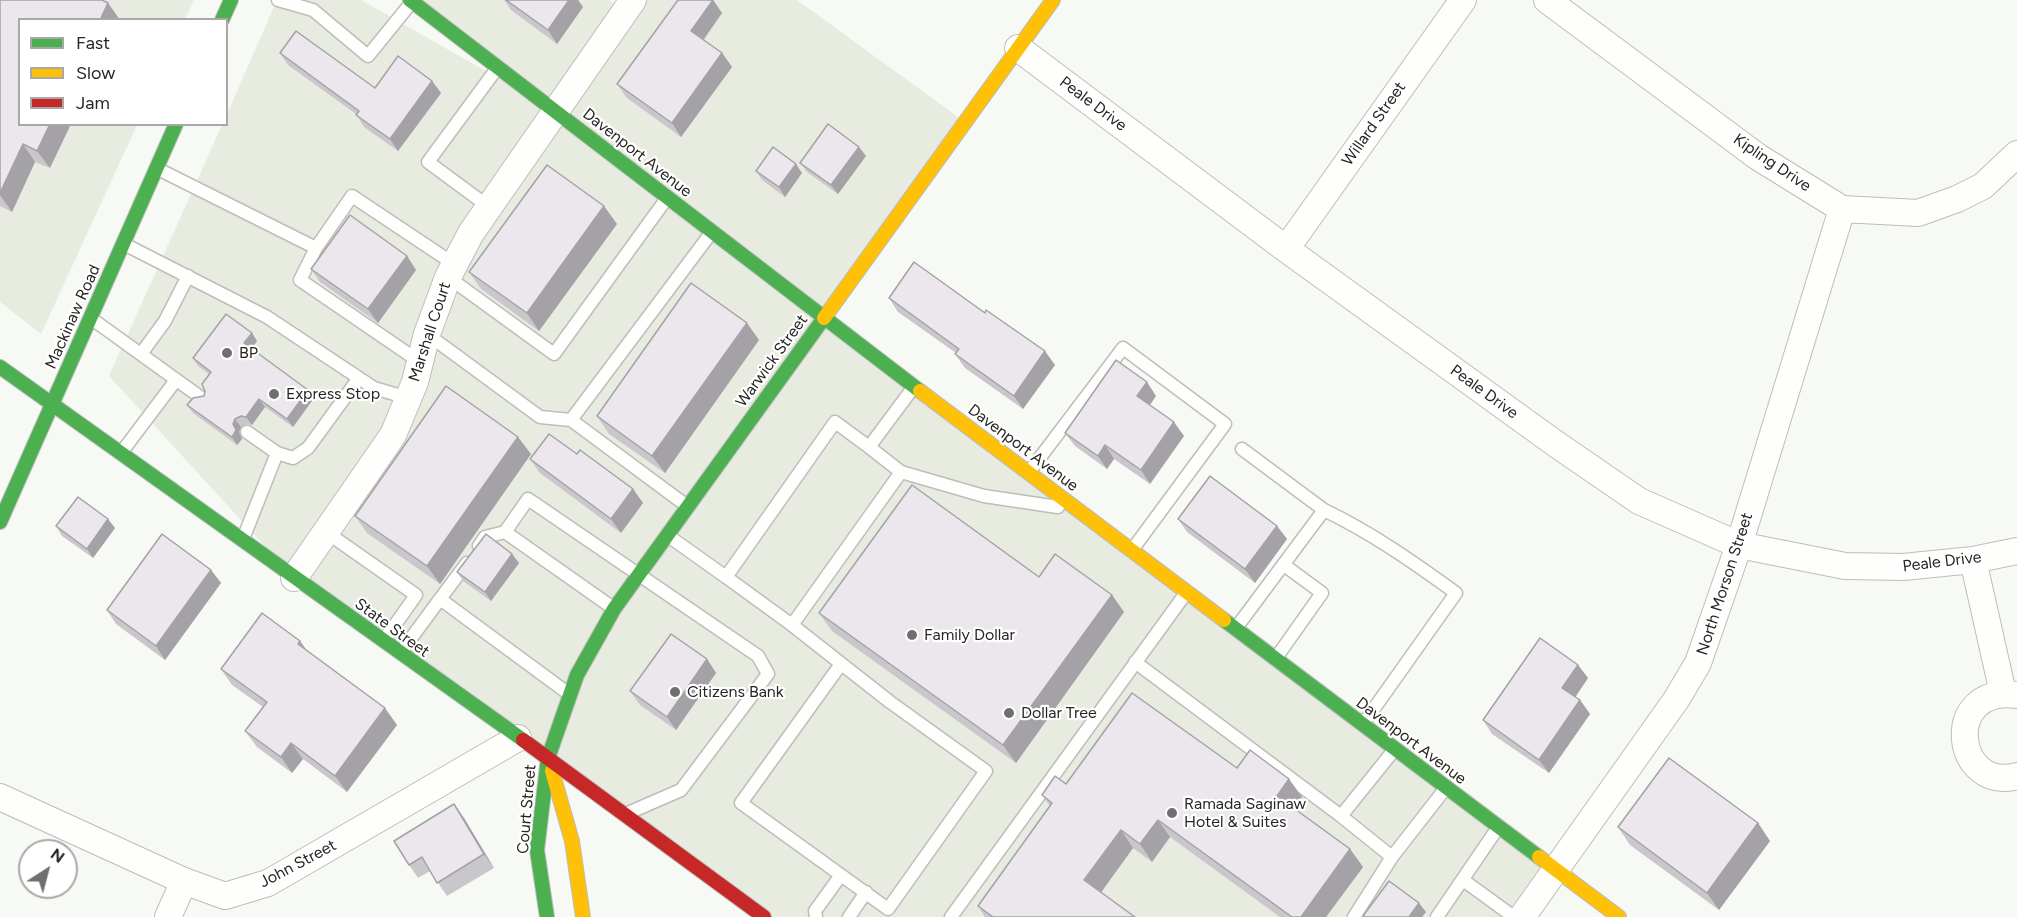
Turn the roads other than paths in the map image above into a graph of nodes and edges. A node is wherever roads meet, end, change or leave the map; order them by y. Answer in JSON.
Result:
{"nodes":[{"id":1,"x":231,"y":0,"type":"edge"},
{"id":2,"x":278,"y":0,"type":"edge"},
{"id":3,"x":633,"y":0,"type":"edge"},
{"id":4,"x":1053,"y":0,"type":"edge"},
{"id":5,"x":1463,"y":0,"type":"edge"},
{"id":6,"x":1547,"y":0,"type":"edge"},
{"id":7,"x":411,"y":1,"type":"edge"},
{"id":8,"x":223,"y":18,"type":"edge"},
{"id":9,"x":1018,"y":48,"type":"junction"},
{"id":10,"x":498,"y":67,"type":"junction"},
{"id":11,"x":555,"y":110,"type":"junction"},
{"id":12,"x":175,"y":126,"type":"edge"},
{"id":13,"x":2017,"y":154,"type":"edge"},
{"id":14,"x":157,"y":168,"type":"junction"},
{"id":15,"x":668,"y":197,"type":"junction"},
{"id":16,"x":489,"y":207,"type":"junction"},
{"id":17,"x":1842,"y":209,"type":"junction"},
{"id":18,"x":712,"y":232,"type":"junction"},
{"id":19,"x":123,"y":244,"type":"junction"},
{"id":20,"x":316,"y":248,"type":"junction"},
{"id":21,"x":1286,"y":249,"type":"junction"},
{"id":22,"x":451,"y":270,"type":"junction"},
{"id":23,"x":188,"y":276,"type":"junction"},
{"id":24,"x":91,"y":318,"type":"junction"},
{"id":25,"x":823,"y":318,"type":"junction"},
{"id":26,"x":427,"y":334,"type":"junction"},
{"id":27,"x":141,"y":354,"type":"junction"},
{"id":28,"x":420,"y":362,"type":"junction"},
{"id":29,"x":0,"y":368,"type":"edge"},
{"id":30,"x":359,"y":378,"type":"junction"},
{"id":31,"x":176,"y":380,"type":"junction"},
{"id":32,"x":914,"y":387,"type":"junction"},
{"id":33,"x":408,"y":398,"type":"junction"},
{"id":34,"x":203,"y":399,"type":"edge"},
{"id":35,"x":51,"y":406,"type":"junction"},
{"id":36,"x":571,"y":420,"type":"junction"},
{"id":37,"x":247,"y":432,"type":"dead end"},
{"id":38,"x":869,"y":447,"type":"junction"},
{"id":39,"x":1242,"y":449,"type":"dead end"},
{"id":40,"x":276,"y":453,"type":"junction"},
{"id":41,"x":120,"y":454,"type":"junction"},
{"id":42,"x":901,"y":472,"type":"junction"},
{"id":43,"x":1028,"y":473,"type":"junction"},
{"id":44,"x":687,"y":507,"type":"junction"},
{"id":45,"x":1077,"y":510,"type":"junction"},
{"id":46,"x":1324,"y":510,"type":"junction"},
{"id":47,"x":0,"y":522,"type":"edge"},
{"id":48,"x":326,"y":532,"type":"junction"},
{"id":49,"x":505,"y":532,"type":"junction"},
{"id":50,"x":667,"y":535,"type":"junction"},
{"id":51,"x":242,"y":541,"type":"junction"},
{"id":52,"x":1739,"y":545,"type":"junction"},
{"id":53,"x":1131,"y":550,"type":"junction"},
{"id":54,"x":2017,"y":551,"type":"edge"},
{"id":55,"x":1973,"y":560,"type":"junction"},
{"id":56,"x":1284,"y":565,"type":"junction"},
{"id":57,"x":637,"y":576,"type":"junction"},
{"id":58,"x":294,"y":578,"type":"junction"},
{"id":59,"x":726,"y":578,"type":"junction"},
{"id":60,"x":1186,"y":593,"type":"junction"},
{"id":61,"x":440,"y":599,"type":"junction"},
{"id":62,"x":614,"y":609,"type":"junction"},
{"id":63,"x":792,"y":625,"type":"junction"},
{"id":64,"x":1236,"y":629,"type":"junction"},
{"id":65,"x":383,"y":642,"type":"junction"},
{"id":66,"x":400,"y":654,"type":"junction"},
{"id":67,"x":1275,"y":659,"type":"junction"},
{"id":68,"x":1135,"y":662,"type":"junction"},
{"id":69,"x":841,"y":664,"type":"junction"},
{"id":70,"x":570,"y":694,"type":"junction"},
{"id":71,"x":2010,"y":694,"type":"edge"},
{"id":72,"x":1362,"y":725,"type":"junction"},
{"id":73,"x":518,"y":738,"type":"junction"},
{"id":74,"x":1394,"y":750,"type":"junction"},
{"id":75,"x":548,"y":758,"type":"junction"},
{"id":76,"x":2017,"y":776,"type":"edge"},
{"id":77,"x":1446,"y":788,"type":"junction"},
{"id":78,"x":0,"y":797,"type":"edge"},
{"id":79,"x":624,"y":814,"type":"junction"},
{"id":80,"x":1341,"y":816,"type":"junction"},
{"id":81,"x":1498,"y":827,"type":"junction"},
{"id":82,"x":1392,"y":857,"type":"junction"},
{"id":83,"x":1555,"y":870,"type":"junction"},
{"id":84,"x":842,"y":875,"type":"junction"},
{"id":85,"x":1463,"y":880,"type":"junction"},
{"id":86,"x":184,"y":881,"type":"junction"},
{"id":87,"x":866,"y":892,"type":"junction"},
{"id":88,"x":227,"y":906,"type":"edge"},
{"id":89,"x":168,"y":917,"type":"edge"},
{"id":90,"x":547,"y":917,"type":"edge"},
{"id":91,"x":583,"y":917,"type":"edge"},
{"id":92,"x":764,"y":917,"type":"edge"},
{"id":93,"x":816,"y":917,"type":"edge"},
{"id":94,"x":849,"y":917,"type":"edge"},
{"id":95,"x":951,"y":917,"type":"edge"},
{"id":96,"x":1354,"y":917,"type":"edge"},
{"id":97,"x":1437,"y":917,"type":"edge"},
{"id":98,"x":1514,"y":917,"type":"edge"},
{"id":99,"x":1521,"y":917,"type":"edge"},
{"id":100,"x":1619,"y":917,"type":"edge"}],
"edges":[{"from":1,"to":8,"type":"main road"},
{"from":2,"to":7,"type":"lane"},
{"from":3,"to":11,"type":"street","name":"Marshall Court"},
{"from":4,"to":9,"type":"main road","name":"Warwick Street"},
{"from":5,"to":21,"type":"street","name":"Willard Street"},
{"from":6,"to":17,"type":"street","name":"Kipling Drive"},
{"from":7,"to":10,"type":"main road","name":"Davenport Avenue"},
{"from":9,"to":21,"type":"street","name":"Peale Drive"},
{"from":9,"to":25,"type":"main road","name":"Warwick Street"},
{"from":10,"to":11,"type":"main road","name":"Davenport Avenue"},
{"from":10,"to":16,"type":"lane"},
{"from":11,"to":15,"type":"main road","name":"Davenport Avenue"},
{"from":11,"to":16,"type":"street","name":"Marshall Court"},
{"from":12,"to":14,"type":"main road","name":"Mackinaw Road"},
{"from":13,"to":17,"type":"street","name":"Kipling Drive"},
{"from":14,"to":19,"type":"main road","name":"Mackinaw Road"},
{"from":14,"to":20,"type":"lane"},
{"from":15,"to":18,"type":"main road","name":"Davenport Avenue"},
{"from":15,"to":22,"type":"lane"},
{"from":16,"to":22,"type":"street","name":"Marshall Court"},
{"from":17,"to":52,"type":"street","name":"North Morson Street"},
{"from":18,"to":25,"type":"main road","name":"Davenport Avenue"},
{"from":18,"to":36,"type":"lane"},
{"from":19,"to":23,"type":"lane"},
{"from":19,"to":24,"type":"main road","name":"Mackinaw Road"},
{"from":20,"to":22,"type":"lane"},
{"from":20,"to":28,"type":"lane"},
{"from":21,"to":52,"type":"street","name":"Peale Drive"},
{"from":22,"to":26,"type":"street","name":"Marshall Court"},
{"from":23,"to":27,"type":"lane"},
{"from":23,"to":30,"type":"lane"},
{"from":24,"to":27,"type":"lane"},
{"from":24,"to":35,"type":"main road","name":"Mackinaw Road"},
{"from":25,"to":32,"type":"main road","name":"Davenport Avenue"},
{"from":25,"to":44,"type":"main road","name":"Warwick Street"},
{"from":26,"to":28,"type":"street","name":"Marshall Court"},
{"from":26,"to":36,"type":"lane"},
{"from":27,"to":31,"type":"lane"},
{"from":28,"to":33,"type":"street","name":"Marshall Court"},
{"from":29,"to":35,"type":"main road","name":"State Street"},
{"from":30,"to":33,"type":"lane"},
{"from":30,"to":40,"type":"lane"},
{"from":31,"to":34,"type":"lane"},
{"from":31,"to":41,"type":"lane"},
{"from":32,"to":38,"type":"lane"},
{"from":32,"to":43,"type":"main road","name":"Davenport Avenue"},
{"from":33,"to":48,"type":"street","name":"Marshall Court"},
{"from":35,"to":41,"type":"main road","name":"State Street"},
{"from":35,"to":47,"type":"main road","name":"Mackinaw Road"},
{"from":36,"to":44,"type":"lane"},
{"from":37,"to":40,"type":"lane"},
{"from":38,"to":42,"type":"lane"},
{"from":38,"to":59,"type":"lane"},
{"from":39,"to":46,"type":"lane"},
{"from":40,"to":51,"type":"lane"},
{"from":41,"to":51,"type":"main road","name":"State Street"},
{"from":42,"to":45,"type":"lane"},
{"from":42,"to":63,"type":"lane"},
{"from":43,"to":45,"type":"main road","name":"Davenport Avenue"},
{"from":43,"to":53,"type":"lane"},
{"from":44,"to":50,"type":"main road","name":"Warwick Street"},
{"from":45,"to":53,"type":"main road","name":"Davenport Avenue"},
{"from":46,"to":56,"type":"lane"},
{"from":46,"to":72,"type":"lane"},
{"from":48,"to":58,"type":"street","name":"Marshall Court"},
{"from":48,"to":65,"type":"lane"},
{"from":49,"to":57,"type":"lane"},
{"from":49,"to":61,"type":"lane"},
{"from":49,"to":62,"type":"lane"},
{"from":50,"to":57,"type":"main road","name":"Warwick Street"},
{"from":50,"to":59,"type":"lane"},
{"from":51,"to":58,"type":"main road","name":"State Street"},
{"from":52,"to":55,"type":"street","name":"Peale Drive"},
{"from":52,"to":83,"type":"street","name":"North Morson Street"},
{"from":53,"to":60,"type":"main road","name":"Davenport Avenue"},
{"from":54,"to":55,"type":"street","name":"Peale Drive"},
{"from":55,"to":71,"type":"street"},
{"from":56,"to":64,"type":"lane"},
{"from":56,"to":67,"type":"lane"},
{"from":57,"to":62,"type":"main road","name":"Warwick Street"},
{"from":57,"to":79,"type":"lane"},
{"from":58,"to":65,"type":"main road","name":"State Street"},
{"from":59,"to":63,"type":"lane"},
{"from":60,"to":64,"type":"main road","name":"Davenport Avenue"},
{"from":60,"to":68,"type":"lane"},
{"from":61,"to":66,"type":"lane"},
{"from":61,"to":70,"type":"lane"},
{"from":62,"to":70,"type":"main road","name":"Warwick Street"},
{"from":63,"to":69,"type":"lane"},
{"from":64,"to":67,"type":"main road","name":"Davenport Avenue"},
{"from":65,"to":66,"type":"main road","name":"State Street"},
{"from":66,"to":73,"type":"main road","name":"State Street"},
{"from":67,"to":72,"type":"main road","name":"Davenport Avenue"},
{"from":68,"to":80,"type":"lane"},
{"from":68,"to":95,"type":"lane"},
{"from":69,"to":84,"type":"lane"},
{"from":69,"to":87,"type":"lane"},
{"from":70,"to":75,"type":"main road","name":"Warwick Street"},
{"from":71,"to":76,"type":"street"},
{"from":72,"to":74,"type":"main road","name":"Davenport Avenue"},
{"from":73,"to":75,"type":"main road","name":"State Street"},
{"from":73,"to":88,"type":"street","name":"John Street"},
{"from":74,"to":77,"type":"main road","name":"Davenport Avenue"},
{"from":74,"to":80,"type":"lane"},
{"from":75,"to":79,"type":"main road","name":"State Street"},
{"from":75,"to":90,"type":"main road","name":"Court Street"},
{"from":75,"to":91,"type":"main road","name":"Court Street"},
{"from":77,"to":81,"type":"main road","name":"Davenport Avenue"},
{"from":77,"to":82,"type":"lane"},
{"from":78,"to":86,"type":"street","name":"John Street"},
{"from":79,"to":92,"type":"main road","name":"State Street"},
{"from":80,"to":82,"type":"lane"},
{"from":81,"to":83,"type":"main road","name":"Davenport Avenue"},
{"from":81,"to":85,"type":"lane"},
{"from":82,"to":96,"type":"lane"},
{"from":83,"to":99,"type":"street","name":"North Morson Street"},
{"from":83,"to":100,"type":"main road","name":"Davenport Avenue"},
{"from":84,"to":87,"type":"lane"},
{"from":84,"to":93,"type":"lane"},
{"from":85,"to":97,"type":"lane"},
{"from":85,"to":98,"type":"lane"},
{"from":86,"to":88,"type":"street","name":"John Street"},
{"from":86,"to":89,"type":"street"},
{"from":87,"to":94,"type":"lane"}]}
